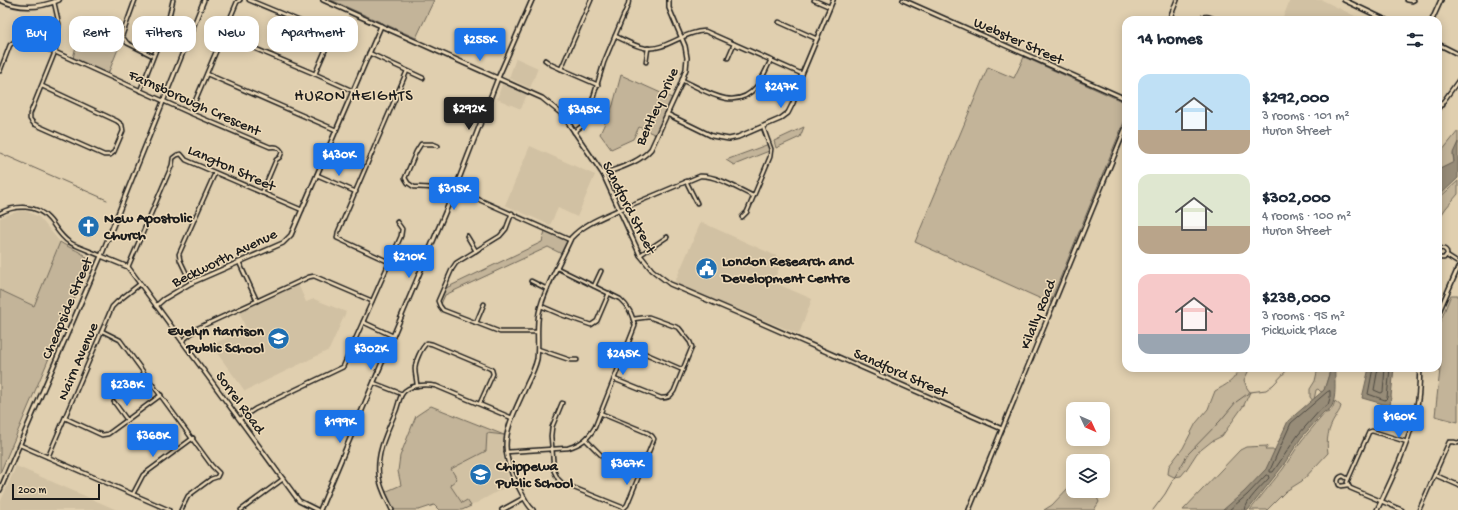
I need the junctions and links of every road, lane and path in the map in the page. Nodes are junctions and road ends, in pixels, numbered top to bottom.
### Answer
1 (0, 0) edge
2 (59, 0) edge
3 (135, 0) edge
4 (173, 0) edge
5 (204, 0) edge
6 (240, 0) edge
7 (250, 0) edge
8 (324, 0) edge
9 (532, 0) edge
10 (591, 0) edge
11 (629, 0) edge
12 (669, 0) edge
13 (814, 0) edge
14 (833, 0) edge
15 (903, 0) edge
16 (1177, 0) edge
17 (1344, 0) edge
18 (1406, 0) edge
19 (1414, 0) edge
20 (1441, 0) edge
21 (54, 2) junction
22 (830, 7) junction
23 (58, 16) edge
24 (232, 16) edge
25 (1171, 16) edge
26 (1378, 16) edge
27 (1434, 16) edge
28 (779, 22) dead end
29 (381, 26) junction
30 (615, 36) junction
31 (681, 38) junction
32 (817, 39) junction
33 (12, 44) edge
34 (734, 44) junction
35 (1442, 46) edge
36 (648, 48) junction
37 (259, 50) edge
38 (55, 52) joint
39 (216, 52) edge
40 (369, 53) junction
41 (1458, 54) edge
42 (153, 56) junction
43 (728, 58) dead end
44 (545, 60) dead end
45 (770, 60) junction
46 (646, 62) dead end
47 (561, 69) junction
48 (0, 71) edge
49 (407, 71) junction
50 (207, 74) junction
51 (315, 74) junction
52 (802, 74) junction
53 (423, 78) dead end
54 (498, 78) junction
55 (682, 80) junction
56 (1458, 81) edge
57 (598, 85) junction
58 (42, 86) junction
59 (140, 91) junction
60 (353, 91) junction
61 (1122, 97) edge
62 (163, 101) junction
63 (1442, 105) edge
64 (190, 113) junction
65 (667, 114) junction
66 (763, 127) junction
67 (336, 130) junction
68 (574, 132) junction
69 (1122, 137) edge
70 (438, 146) dead end
71 (215, 173) junction
72 (603, 174) junction
73 (317, 175) junction
74 (686, 181) junction
75 (456, 189) junction
76 (356, 192) junction
77 (262, 193) junction
78 (753, 196) junction
79 (697, 203) dead end
80 (302, 210) junction
81 (618, 210) junction
82 (0, 213) edge
83 (512, 213) junction
84 (742, 217) dead end
85 (397, 222) dead end
86 (467, 236) dead end
87 (667, 237) dead end
88 (570, 240) junction
89 (1442, 248) edge
90 (476, 251) junction
91 (640, 255) junction
92 (101, 256) junction
93 (1446, 256) junction
94 (1442, 259) edge
95 (239, 262) junction
96 (389, 262) junction
97 (1458, 263) edge
98 (128, 267) junction
99 (557, 268) junction
100 (1458, 268) edge
101 (601, 271) dead end
102 (531, 281) dead end
103 (191, 283) junction
104 (140, 284) junction
105 (594, 286) junction
106 (548, 289) junction
107 (609, 293) junction
108 (1442, 299) edge
109 (257, 301) junction
110 (372, 301) junction
111 (484, 304) dead end
112 (156, 306) junction
113 (541, 306) junction
114 (633, 319) junction
115 (363, 322) junction
116 (476, 323) junction
117 (102, 331) junction
118 (537, 332) junction
119 (393, 336) junction
120 (182, 341) junction
121 (628, 346) junction
122 (537, 349) junction
123 (577, 360) dead end
124 (683, 370) junction
125 (1420, 372) edge
126 (614, 379) junction
127 (374, 383) junction
128 (417, 386) junction
129 (402, 394) junction
130 (161, 395) junction
131 (114, 402) dead end
132 (480, 403) junction
133 (562, 403) dead end
134 (600, 413) junction
135 (64, 418) junction
136 (513, 418) junction
137 (240, 419) junction
138 (127, 420) junction
139 (1002, 429) junction
140 (193, 438) junction
141 (586, 440) junction
142 (1407, 442) junction
143 (1458, 443) edge
144 (20, 445) junction
145 (553, 450) junction
146 (506, 452) junction
147 (48, 457) junction
148 (605, 459) dead end
149 (1435, 475) junction
150 (1348, 478) junction
151 (283, 479) junction
152 (1348, 485) junction
153 (1458, 485) edge
154 (0, 490) edge
155 (133, 494) junction
156 (524, 498) junction
157 (1382, 501) junction
158 (169, 510) edge
159 (182, 510) edge
160 (243, 510) edge
161 (316, 510) edge
162 (320, 510) edge
163 (392, 510) edge
164 (502, 510) edge
165 (533, 510) edge
166 (968, 510) edge
167 (1378, 510) edge
168 (1402, 510) edge
169 (1419, 510) edge

1 - 21 street
2 - 21 street
3 - 42 street
4 - 42 street
5 - 62 street, Cheapside Street
6 - 24 street
7 - 51 street
8 - 29 street, Sandford Street
9 - 54 street
10 - 47 street
11 - 30 street
12 - 31 street, Bentley Drive
13 - 22 street
14 - 22 street
15 - 61 street, Webster Street
16 - 25 street
17 - 26 street
18 - 19 street
20 - 27 street
21 - 23 street
22 - 32 street
28 - 32 street
29 - 40 street, Beckworth Avenue
29 - 54 street, Sandford Street
30 - 36 street
30 - 57 street
31 - 34 street
31 - 36 street
31 - 55 street, Bentley Drive
32 - 52 street
33 - 48 street, Farnsborough Crescent
34 - 43 street
34 - 45 street
35 - 41 street
36 - 46 street
37 - 51 street
38 - 58 street
38 - 59 street, Farnsborough Crescent
39 - 50 street
40 - 49 street
40 - 60 street, Beckworth Avenue
42 - 59 street
44 - 47 street
45 - 52 street
45 - 55 street
47 - 57 street
49 - 53 street
49 - 76 street
50 - 64 street
50 - 67 street
51 - 60 street
52 - 66 street
54 - 68 street, Sandford Street
54 - 75 street
55 - 65 street, Bentley Drive
56 - 63 street
57 - 68 street
58 - 58 street
59 - 62 street, Farnsborough Crescent
60 - 67 street, Beckworth Avenue
62 - 64 street, Farnsborough Crescent
62 - 92 street, Cheapside Street
64 - 77 street, Farnsborough Crescent
65 - 66 street
65 - 72 street, Bentley Drive
66 - 78 street
67 - 73 street, Beckworth Avenue
68 - 72 street, Sandford Street
69 - 139 street, Kilally Road
70 - 75 street
71 - 77 street, Langton Street
71 - 98 street, Langton Street
71 - 103 street
72 - 81 street, Sandford Street
73 - 76 street
73 - 80 street, Beckworth Avenue
74 - 78 street
74 - 79 street
74 - 81 street
75 - 83 street
75 - 119 street
76 - 96 street
77 - 80 street, Langton Street
78 - 84 street
80 - 95 street, Beckworth Avenue
81 - 88 street
81 - 91 street, Sandford Street
82 - 92 street
83 - 88 street
83 - 90 street
85 - 96 street
86 - 90 street
87 - 91 street
88 - 99 street
89 - 93 street
90 - 116 street
91 - 139 street, Sandford Street
92 - 98 street
92 - 144 street, Cheapside Street
93 - 94 street
93 - 97 street
95 - 103 street, Beckworth Avenue
95 - 109 street
96 - 110 street
98 - 104 street, Sorrel Road
99 - 105 street
99 - 106 street
100 - 108 street
101 - 105 street
102 - 106 street
103 - 112 street, Beckworth Avenue
104 - 112 street, Sorrel Road
104 - 117 street, Nairn Avenue
105 - 107 street
106 - 113 street
107 - 113 street
107 - 114 street
109 - 110 street
109 - 120 street
110 - 115 street
111 - 116 street
112 - 120 street, Sorrel Road
113 - 118 street
114 - 121 street
114 - 124 street
115 - 119 street
115 - 137 street
116 - 118 street
117 - 130 street
117 - 135 street, Nairn Avenue
118 - 122 street
119 - 127 street
120 - 137 street, Sorrel Road
121 - 124 street
121 - 126 street
122 - 123 street
122 - 136 street
124 - 126 street
125 - 142 street
126 - 134 street
127 - 129 street
127 - 162 street
128 - 129 street
128 - 132 street
128 - 132 street
129 - 163 street
130 - 138 street
130 - 140 street
131 - 138 street
132 - 136 street
133 - 145 street
134 - 141 street
134 - 145 street
135 - 138 street
135 - 147 street, Nairn Avenue
136 - 146 street
137 - 151 street, Sorrel Road
139 - 166 street, Kilally Road
140 - 155 street
140 - 159 street
141 - 145 street
141 - 148 street
142 - 150 street
142 - 157 street
143 - 149 street
144 - 147 street
144 - 154 street, Cheapside Street
145 - 146 street
146 - 156 street
147 - 155 street
149 - 153 street
149 - 169 street
150 - 152 street
150 - 152 street
151 - 160 street
151 - 161 street, Sorrel Road
152 - 157 street
155 - 158 street
156 - 164 street
156 - 165 street
157 - 167 street
157 - 168 street

